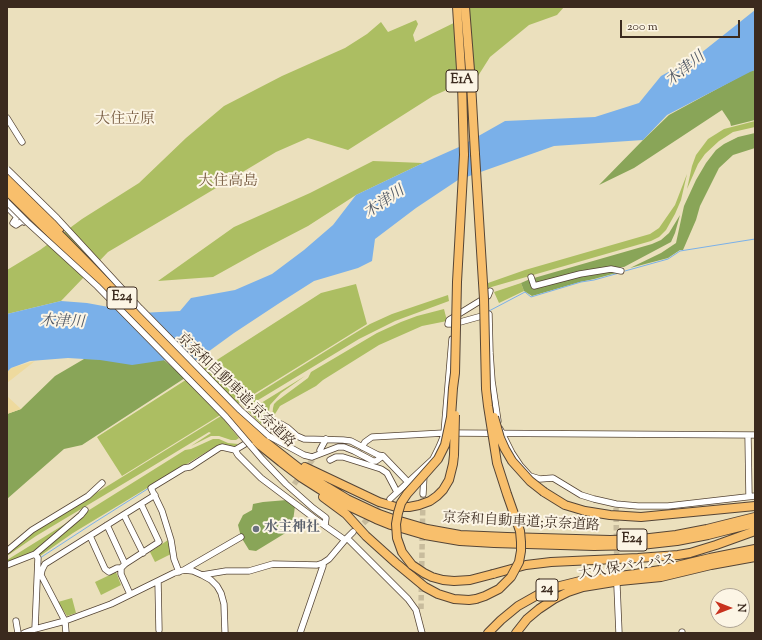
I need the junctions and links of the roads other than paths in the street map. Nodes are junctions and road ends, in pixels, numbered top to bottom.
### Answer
1 (457, 7) edge
2 (464, 7) edge
3 (7, 118) edge
4 (22, 142) dead end
5 (7, 169) edge
6 (7, 174) edge
7 (7, 183) edge
8 (7, 191) edge
9 (7, 199) edge
10 (7, 202) edge
11 (7, 207) edge
12 (24, 222) dead end
13 (621, 271) dead end
14 (92, 276) junction
15 (531, 277) dead end
16 (490, 291) dead end
17 (120, 296) junction
18 (453, 324) junction
19 (484, 325) junction
20 (455, 374) junction
21 (235, 416) junction
22 (444, 433) junction
23 (503, 434) junction
24 (748, 435) junction
25 (755, 435) edge
26 (267, 436) junction
27 (326, 439) junction
28 (248, 445) junction
29 (362, 447) junction
30 (235, 450) junction
31 (320, 450) tunnel mouth
32 (383, 456) junction
33 (330, 460) dead end
34 (281, 462) junction
35 (424, 467) junction
36 (408, 482) junction
37 (102, 483) dead end
38 (397, 492) junction
39 (424, 494) tunnel mouth
40 (155, 495) junction
41 (748, 496) junction
42 (755, 496) edge
43 (390, 499) tunnel mouth
44 (141, 504) junction
45 (755, 506) edge
46 (85, 510) dead end
47 (124, 515) junction
48 (755, 517) edge
49 (755, 523) edge
50 (107, 525) junction
51 (325, 525) junction
52 (755, 531) edge
53 (353, 532) tunnel mouth
54 (90, 536) junction
55 (241, 537) dead end
56 (346, 539) junction
57 (471, 539) junction
58 (507, 540) junction
59 (755, 549) edge
60 (7, 551) edge
61 (143, 553) junction
62 (35, 554) junction
63 (755, 557) edge
64 (323, 563) junction
65 (7, 565) edge
66 (123, 566) junction
67 (181, 571) junction
68 (202, 575) junction
69 (158, 581) junction
70 (619, 584) junction
71 (130, 594) junction
72 (421, 610) tunnel mouth
73 (16, 621) dead end
74 (65, 621) junction
75 (420, 624) junction
76 (35, 629) junction
77 (159, 630) dead end
78 (18, 633) edge
79 (24, 633) edge
80 (66, 633) edge
81 (225, 633) edge
82 (300, 633) edge
83 (422, 633) edge
84 (488, 633) edge
85 (516, 633) edge
86 (619, 633) edge

1 - 20 highway, E1A, bridge
2 - 19 highway, E1A, bridge
3 - 4 street
5 - 26 street, bridge
6 - 17 highway, bridge
7 - 17 highway, 京奈和自動車道;京奈道路 / E24
8 - 14 highway, 京奈和自動車道;京奈道路 / E24
9 - 14 highway, bridge
10 - 28 street, bridge
11 - 12 street
13 - 15 street
14 - 21 highway, 京奈和自動車道;京奈道路 / E24
16 - 18 street
17 - 21 highway, 京奈和自動車道;京奈道路 / E24
18 - 22 street
18 - 23 street
19 - 34 highway, bridge
19 - 45 highway, bridge
20 - 26 highway, bridge
20 - 52 highway, bridge
21 - 26 highway, 京奈和自動車道;京奈道路 / E24
21 - 34 highway, 京奈和自動車道;京奈道路 / E24
22 - 23 street
22 - 29 street
22 - 35 street
23 - 24 street
23 - 41 street
24 - 25 street
24 - 41 street
26 - 27 street
26 - 32 street
26 - 57 highway, 京奈和自動車道;京奈道路 / E24
27 - 29 street
27 - 31 street
28 - 30 street
28 - 51 street
29 - 32 street
30 - 40 street
30 - 51 street
32 - 36 street
33 - 38 street
34 - 57 highway, 京奈和自動車道;京奈道路 / E24
35 - 36 street
35 - 39 street
36 - 38 street
37 - 60 street
38 - 43 street
40 - 44 street
40 - 67 street
41 - 42 street
44 - 47 street
44 - 61 street
46 - 62 street
47 - 50 street
47 - 61 street
48 - 58 highway, 京奈和自動車道;京奈道路 / E24
49 - 58 highway, 京奈和自動車道;京奈道路 / E24
50 - 54 street
50 - 66 street
51 - 56 street
53 - 56 street
54 - 66 street
54 - 74 street
55 - 67 street
56 - 64 street
56 - 75 street
57 - 58 highway, 京奈和自動車道;京奈道路 / E24
59 - 84 highway, 大久保バイパス / 24
61 - 66 street
62 - 65 street
62 - 76 street
63 - 70 highway, 大久保バイパス / 24
64 - 68 street
64 - 82 street
66 - 71 street
67 - 68 street
67 - 69 street
68 - 81 street
69 - 71 street
69 - 77 street
70 - 85 highway, 大久保バイパス / 24
70 - 86 street
71 - 74 street
72 - 75 street
73 - 78 street
74 - 76 street
74 - 80 street
75 - 83 street
76 - 79 street

